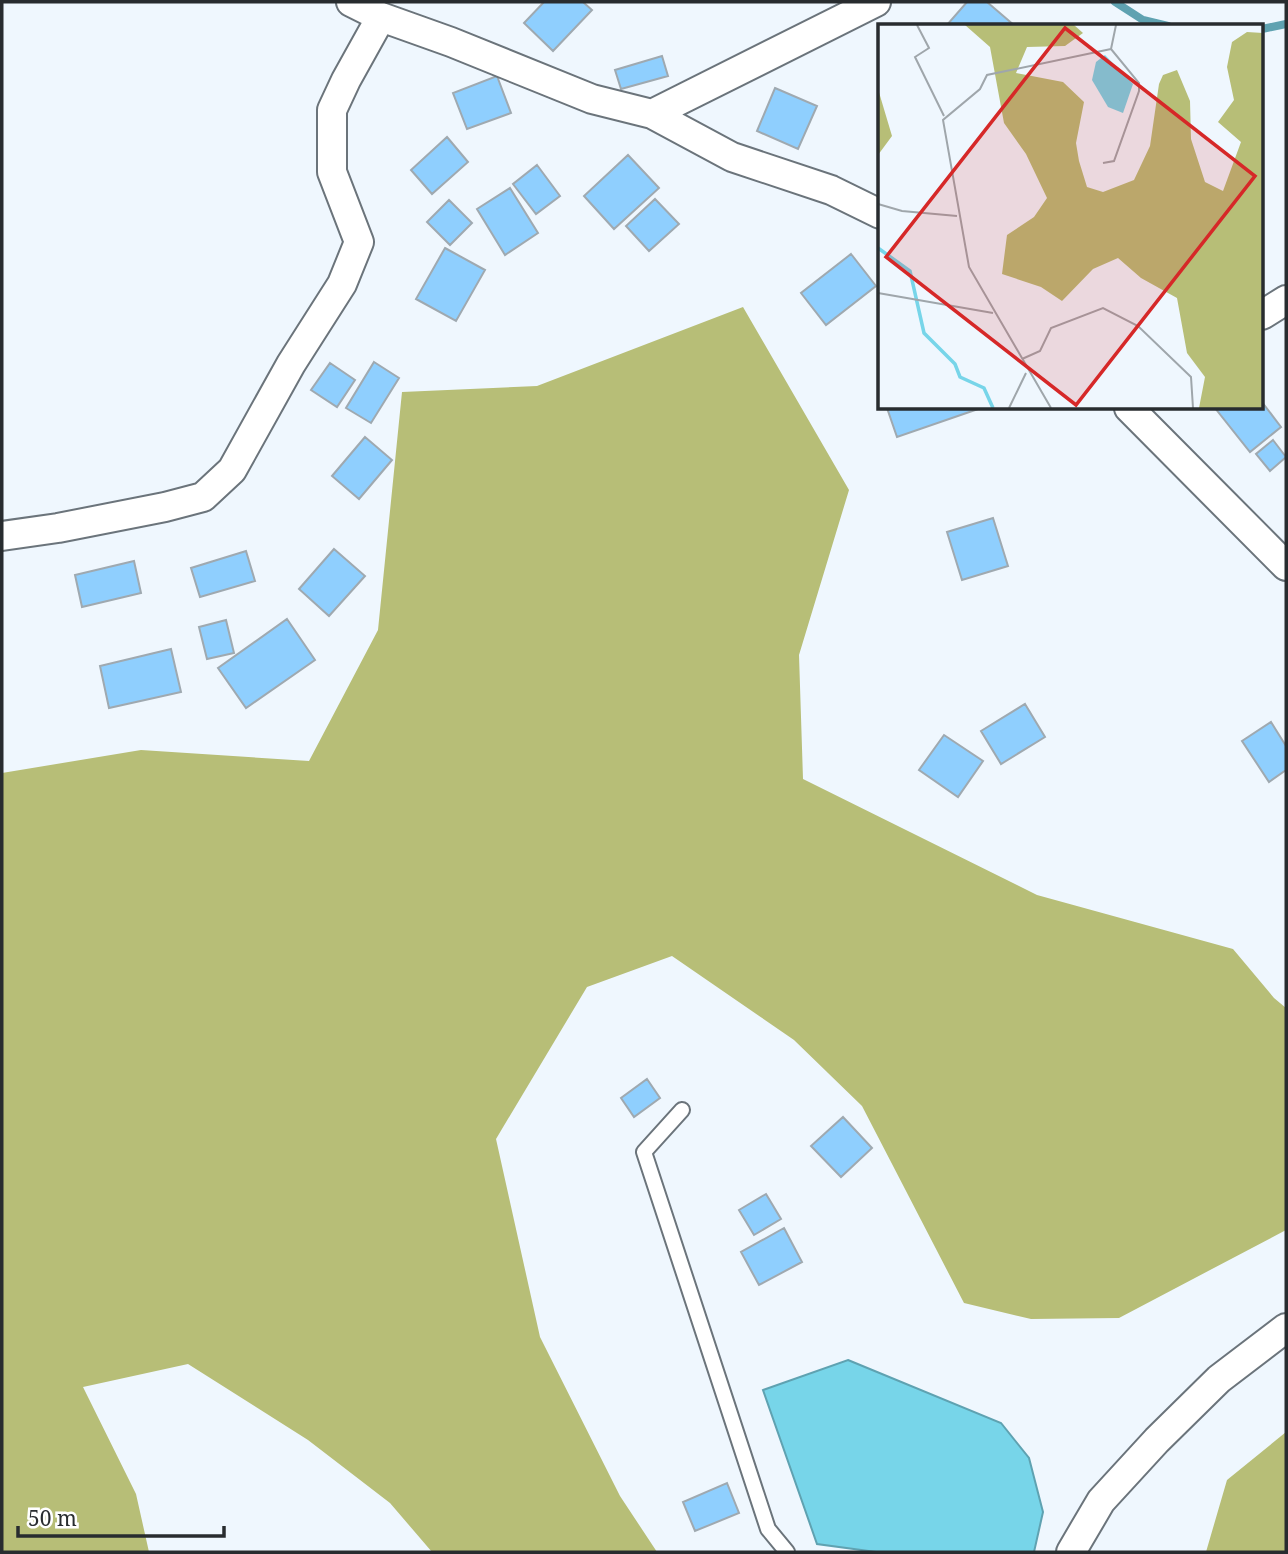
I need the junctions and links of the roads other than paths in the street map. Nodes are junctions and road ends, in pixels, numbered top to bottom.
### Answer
1 (351, 2) edge
2 (876, 2) edge
3 (381, 17) junction
4 (652, 114) junction
5 (878, 213) edge
6 (1286, 300) edge
7 (1264, 314) edge
8 (1131, 410) edge
9 (2, 536) edge
10 (1286, 566) edge
11 (682, 1110) dead end
12 (1286, 1328) edge
13 (787, 1552) edge
14 (1071, 1552) edge

1 - 3 street
2 - 4 street
3 - 4 street
3 - 9 street
4 - 5 street
6 - 7 street
8 - 10 street
11 - 13 lane
12 - 14 street

